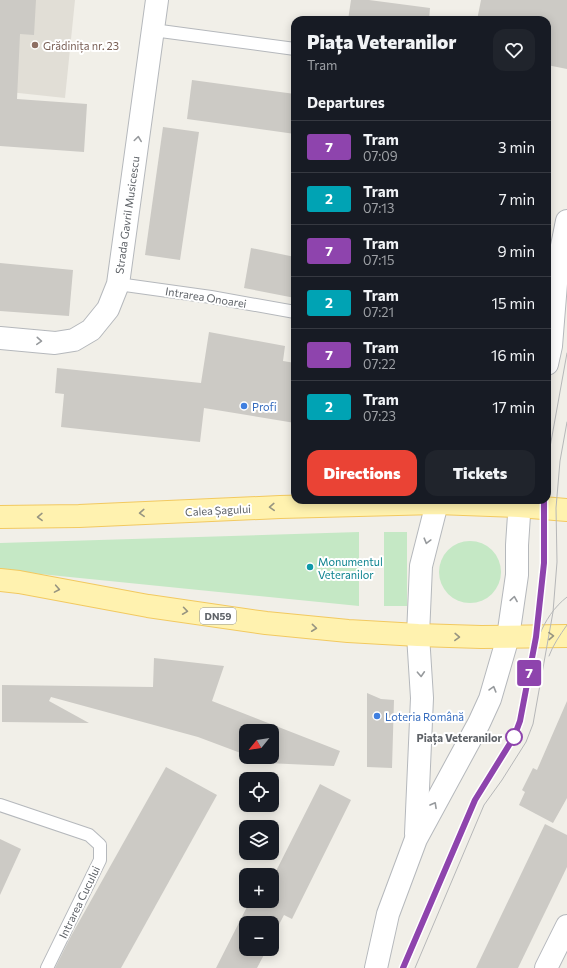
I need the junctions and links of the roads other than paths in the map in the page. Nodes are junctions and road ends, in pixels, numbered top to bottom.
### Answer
1 (157, 0) edge
2 (153, 30) junction
3 (291, 48) edge
4 (567, 221) edge
5 (557, 271) junction
6 (118, 284) junction
7 (551, 284) edge
8 (291, 311) edge
9 (0, 338) edge
10 (551, 346) edge
11 (375, 504) edge
12 (437, 504) edge
13 (519, 504) edge
14 (526, 504) edge
15 (567, 510) edge
16 (0, 517) edge
17 (0, 580) edge
18 (418, 635) junction
19 (567, 636) edge
20 (508, 637) junction
21 (0, 805) edge
22 (416, 839) junction
23 (567, 926) edge
24 (47, 968) edge
25 (376, 968) edge
26 (546, 968) edge

1 - 2 street, Strada Gavril Musicescu
2 - 3 lane
6 -> 2 street, Strada Gavril Musicescu
4 - 5 street
5 - 7 street
5 - 10 street
6 - 8 lane, Intrarea Onoarei
9 -> 6 street, Strada Gavril Musicescu
11 -> 16 main road, Calea Șagului
12 -> 18 street
20 -> 13 street
14 - 15 main road
17 -> 18 main road, DN59
18 -> 20 main road, DN59
18 -> 22 street
20 -> 19 main road, DN59
22 -> 20 street
21 - 24 lane, Intrarea Cucului
22 - 25 street
23 - 26 street

